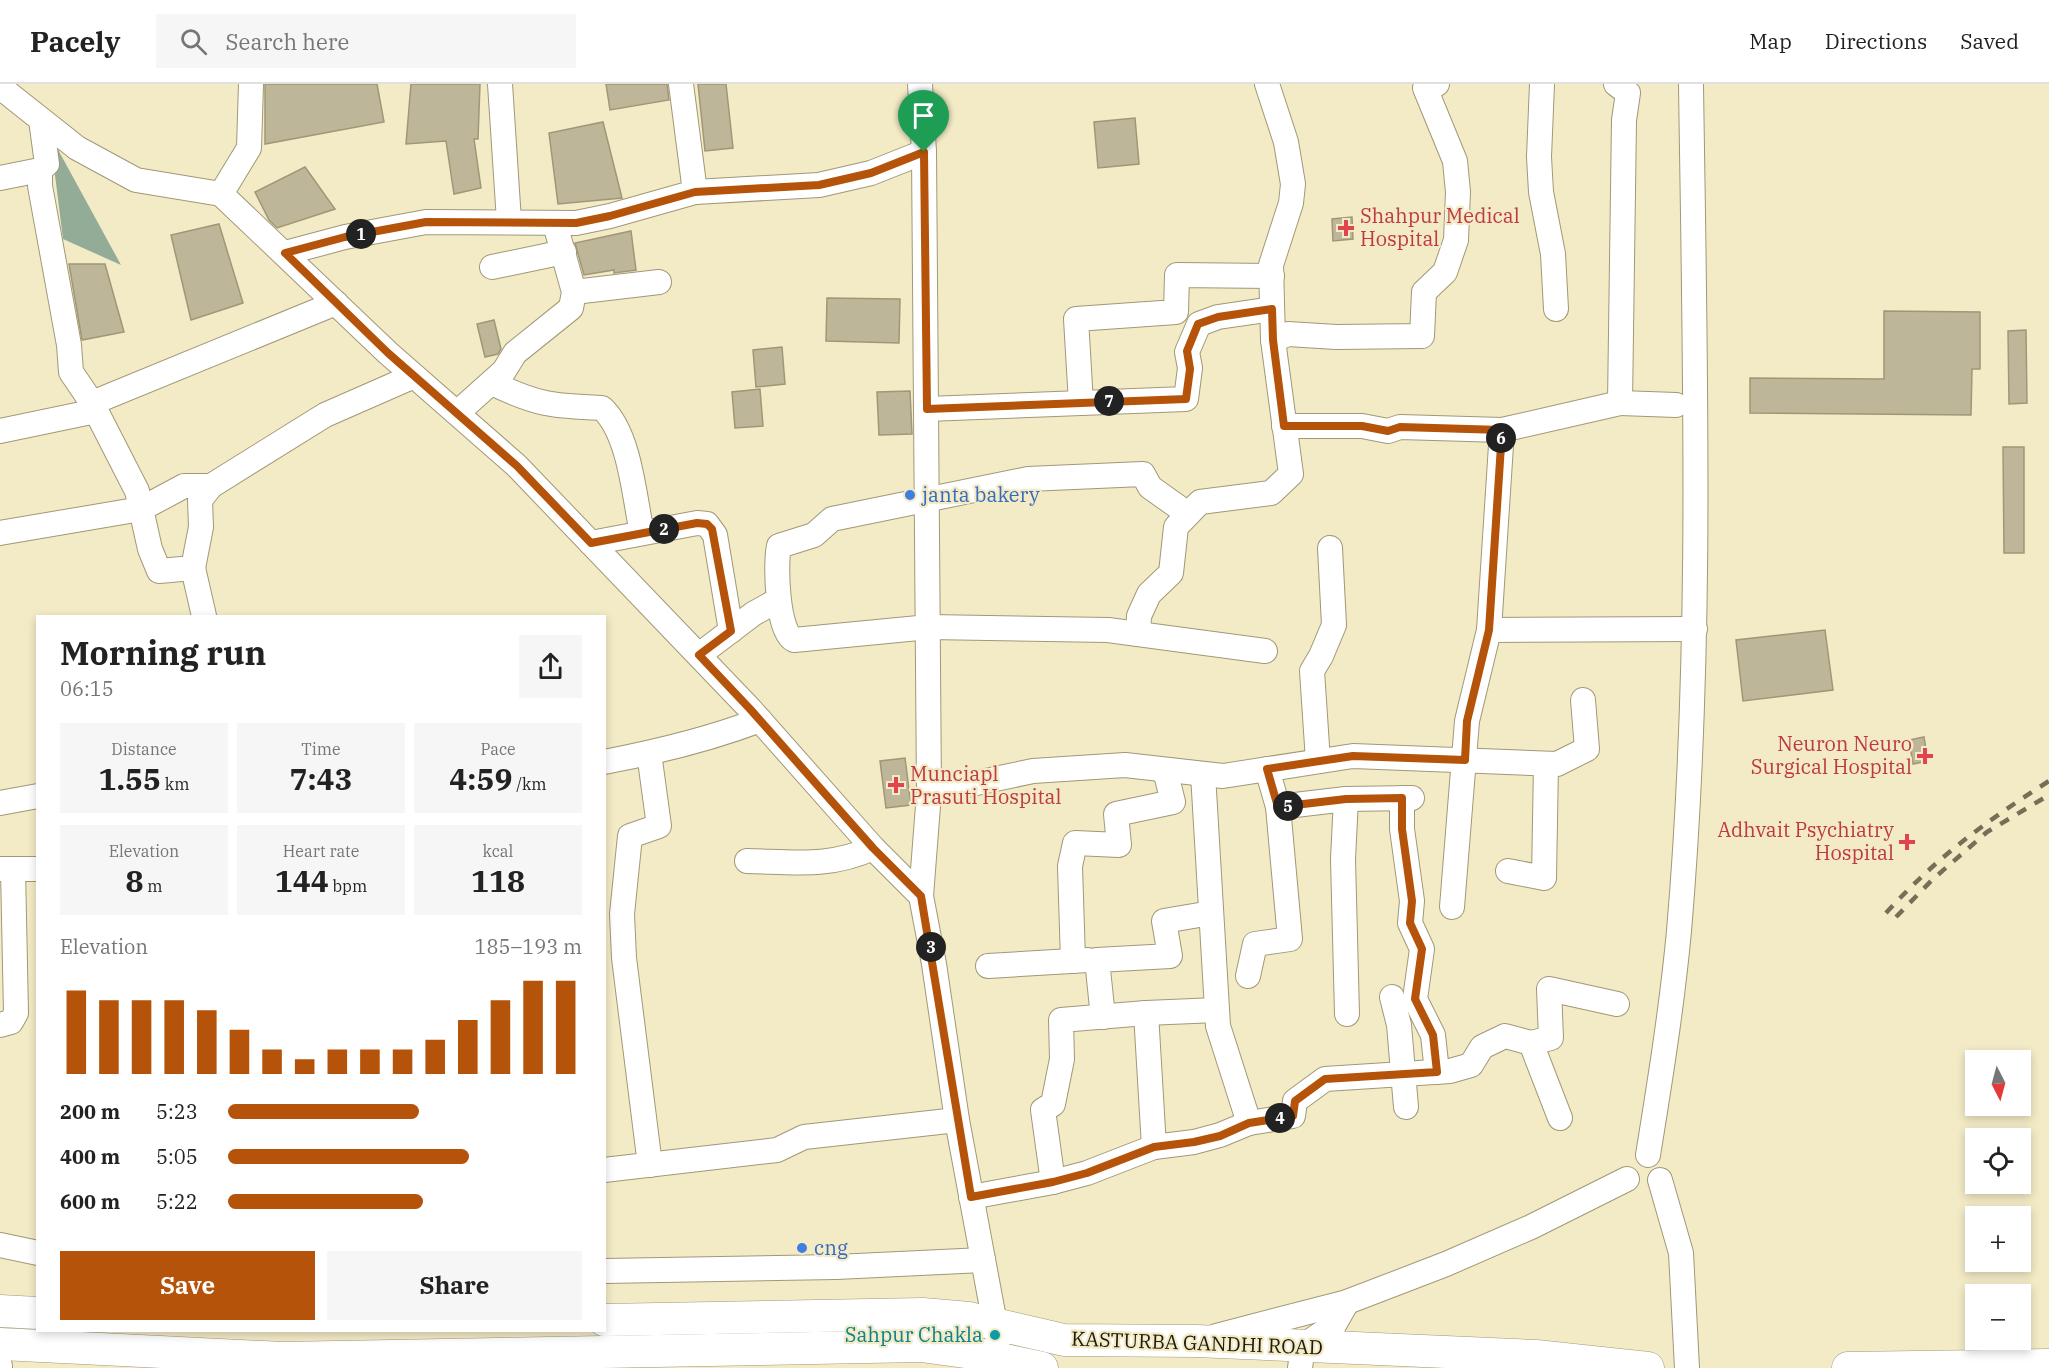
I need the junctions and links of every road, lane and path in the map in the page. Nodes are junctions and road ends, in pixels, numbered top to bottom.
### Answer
1 (251, 84) edge
2 (500, 84) edge
3 (681, 84) edge
4 (920, 84) edge
5 (1267, 84) edge
6 (1437, 84) edge
7 (1542, 84) edge
8 (1616, 84) edge
9 (1691, 84) edge
10 (0, 87) edge
11 (41, 120) junction
12 (924, 152) junction
13 (40, 170) junction
14 (0, 178) edge
15 (695, 192) junction
16 (221, 194) junction
17 (509, 221) junction
18 (555, 224) junction
19 (564, 252) junction
20 (285, 253) junction
21 (492, 267) dead end
22 (1272, 276) junction
23 (659, 282) dead end
24 (574, 292) junction
25 (336, 303) junction
26 (1272, 309) junction
27 (1556, 309) dead end
28 (1273, 340) junction
29 (414, 376) junction
30 (492, 383) junction
31 (1081, 403) junction
32 (1620, 403) junction
33 (1676, 405) dead end
34 (94, 407) junction
35 (927, 409) junction
36 (457, 413) junction
37 (1284, 426) junction
38 (1502, 430) junction
39 (0, 431) edge
40 (211, 486) junction
41 (926, 502) junction
42 (141, 509) junction
43 (1188, 514) junction
44 (0, 533) edge
45 (642, 533) junction
46 (591, 543) junction
47 (1329, 549) dead end
48 (193, 568) junction
49 (778, 600) junction
50 (204, 615) edge
51 (929, 627) junction
52 (1695, 629) junction
53 (1489, 630) junction
54 (731, 631) junction
55 (1138, 634) junction
56 (1265, 651) dead end
57 (699, 655) junction
58 (1583, 700) dead end
59 (760, 720) junction
60 (649, 753) junction
61 (1465, 760) junction
62 (1318, 761) junction
63 (606, 762) edge
64 (1546, 764) junction
65 (1267, 769) junction
66 (1166, 770) junction
67 (1203, 774) junction
68 (928, 793) junction
69 (36, 796) edge
70 (1346, 799) junction
71 (0, 803) edge
72 (1278, 807) junction
73 (873, 848) junction
74 (747, 861) dead end
75 (7, 869) edge
76 (36, 869) edge
77 (1508, 871) dead end
78 (921, 896) junction
79 (1452, 907) dead end
80 (1211, 913) junction
81 (1097, 960) junction
82 (1073, 961) junction
83 (988, 966) dead end
84 (1248, 976) dead end
85 (1392, 997) dead end
86 (1617, 1004) dead end
87 (1217, 1010) junction
88 (1146, 1013) junction
89 (1347, 1014) dead end
90 (1103, 1017) junction
91 (0, 1025) edge
92 (1531, 1043) junction
93 (1437, 1072) junction
94 (1401, 1075) junction
95 (1406, 1107) dead end
96 (1560, 1118) dead end
97 (957, 1120) junction
98 (1249, 1123) junction
99 (1154, 1147) junction
100 (1648, 1155) junction
101 (650, 1165) junction
102 (606, 1170) edge
103 (1627, 1179) junction
104 (1660, 1180) junction
105 (1053, 1182) junction
106 (971, 1197) junction
107 (0, 1245) edge
108 (36, 1253) edge
109 (983, 1260) junction
110 (606, 1270) edge
111 (1347, 1302) junction
112 (0, 1311) edge
113 (36, 1313) edge
114 (606, 1320) edge
115 (994, 1323) junction
116 (1196, 1341) junction
117 (0, 1344) edge
118 (1301, 1357) edge
119 (394, 1362) edge
120 (1002, 1363) edge
121 (2049, 1365) edge
122 (1042, 1368) edge
123 (1648, 1368) edge
124 (1687, 1368) edge
125 (1848, 1368) edge

1 - 16 street
2 - 17 street
3 - 15 street
4 - 12 street
5 - 22 street
6 - 28 street
7 - 27 street
8 - 32 street
9 - 52 street
10 - 11 street
11 - 13 street
11 - 16 street
12 - 15 street
12 - 35 street
13 - 14 street
13 - 34 street
15 - 18 street
16 - 20 street
17 - 18 street
17 - 20 street
18 - 19 street
19 - 21 street
19 - 24 street
20 - 25 street
22 - 26 street
22 - 31 street
23 - 24 street
24 - 30 street
25 - 29 street
25 - 34 street
26 - 28 street
26 - 31 street
28 - 37 street
29 - 36 street
29 - 40 street
30 - 36 street
30 - 45 street
31 - 35 street
32 - 33 street
32 - 38 street
34 - 39 street
34 - 42 street
35 - 41 street
36 - 46 street
37 - 38 street
37 - 43 street
38 - 53 street
40 - 42 street
40 - 48 street
41 - 43 street
41 - 49 street
41 - 51 street
42 - 44 street
42 - 48 street
43 - 55 street
45 - 46 street
45 - 54 street
46 - 57 street
47 - 62 street
48 - 50 street
49 - 51 street
49 - 54 street
51 - 55 street
51 - 68 street
52 - 53 street
52 - 100 street
53 - 61 street
54 - 57 street
55 - 56 street
57 - 59 street
58 - 64 street
59 - 60 street
59 - 73 street
60 - 63 street
60 - 101 street
61 - 62 street
61 - 64 street
61 - 79 street
62 - 65 street
64 - 77 street
65 - 67 street
65 - 72 street
66 - 67 street
66 - 68 street
66 - 82 street
67 - 80 street
68 - 78 street
69 - 71 street
70 - 72 street
70 - 89 street
70 - 93 street
72 - 84 street
73 - 74 street
73 - 78 street
75 - 76 street
75 - 91 street
78 - 97 street
80 - 81 street
80 - 87 street
81 - 82 street
81 - 90 street
82 - 83 street
85 - 94 street
86 - 92 street
87 - 88 street
87 - 98 street
88 - 90 street
88 - 99 street
90 - 105 street
92 - 93 street
92 - 96 street
93 - 94 street
94 - 95 street
94 - 98 street
97 - 101 street
97 - 106 street
98 - 99 street
99 - 105 street
100 - 103 street
100 - 104 street
101 - 102 street
103 - 104 street
103 - 111 street
104 - 124 street
105 - 106 street
106 - 109 street
107 - 108 street
109 - 110 street
109 - 115 street
111 - 116 street
111 - 118 street
112 - 113 main road
114 - 115 main road, KASTURBA GANDHI ROAD
115 - 116 main road, KASTURBA GANDHI ROAD
115 - 120 street
116 - 118 main road, KASTURBA GANDHI ROAD
117 - 119 main road
118 - 123 main road, KASTURBA GANDHI ROAD
119 - 120 main road
120 - 122 main road
121 - 125 main road

